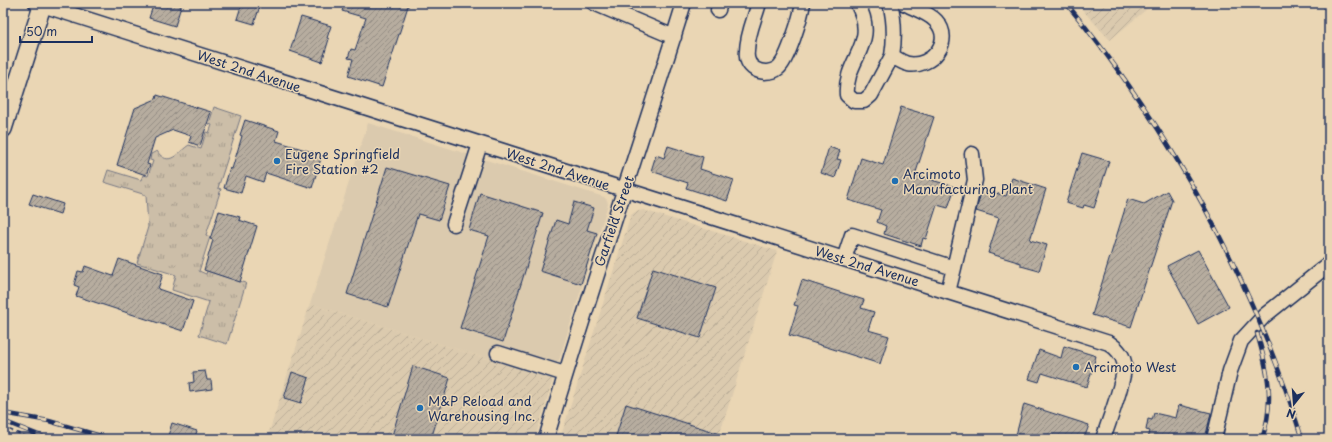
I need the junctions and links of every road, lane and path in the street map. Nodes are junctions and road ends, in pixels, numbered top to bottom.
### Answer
1 (595, 3) edge
2 (684, 3) edge
3 (759, 3) edge
4 (803, 3) edge
5 (857, 3) edge
6 (890, 3) edge
7 (904, 3) edge
8 (40, 4) edge
9 (674, 37) junction
10 (892, 56) junction
11 (3, 129) edge
12 (480, 144) junction
13 (972, 154) dead end
14 (624, 190) junction
15 (454, 224) dead end
16 (844, 259) junction
17 (1329, 264) edge
18 (954, 268) junction
19 (948, 292) junction
20 (498, 353) dead end
21 (566, 374) junction
22 (3, 427) edge
23 (32, 439) edge
24 (546, 439) edge
25 (1103, 439) edge
26 (1214, 439) edge

1 - 9 street
2 - 9 street, Garfield Street
3 - 4 street
5 - 10 street
6 - 10 street
7 - 10 street
8 - 11 main road
8 - 12 street, West 2nd Avenue
9 - 14 street, Garfield Street
12 - 14 street, West 2nd Avenue
12 - 15 street
13 - 18 street
14 - 16 street, West 2nd Avenue
14 - 21 street, Garfield Street
16 - 18 street
16 - 19 street, West 2nd Avenue
17 - 26 street
18 - 19 street
19 - 25 street, West 2nd Avenue
20 - 21 street
21 - 24 street, Garfield Street
22 - 23 path

